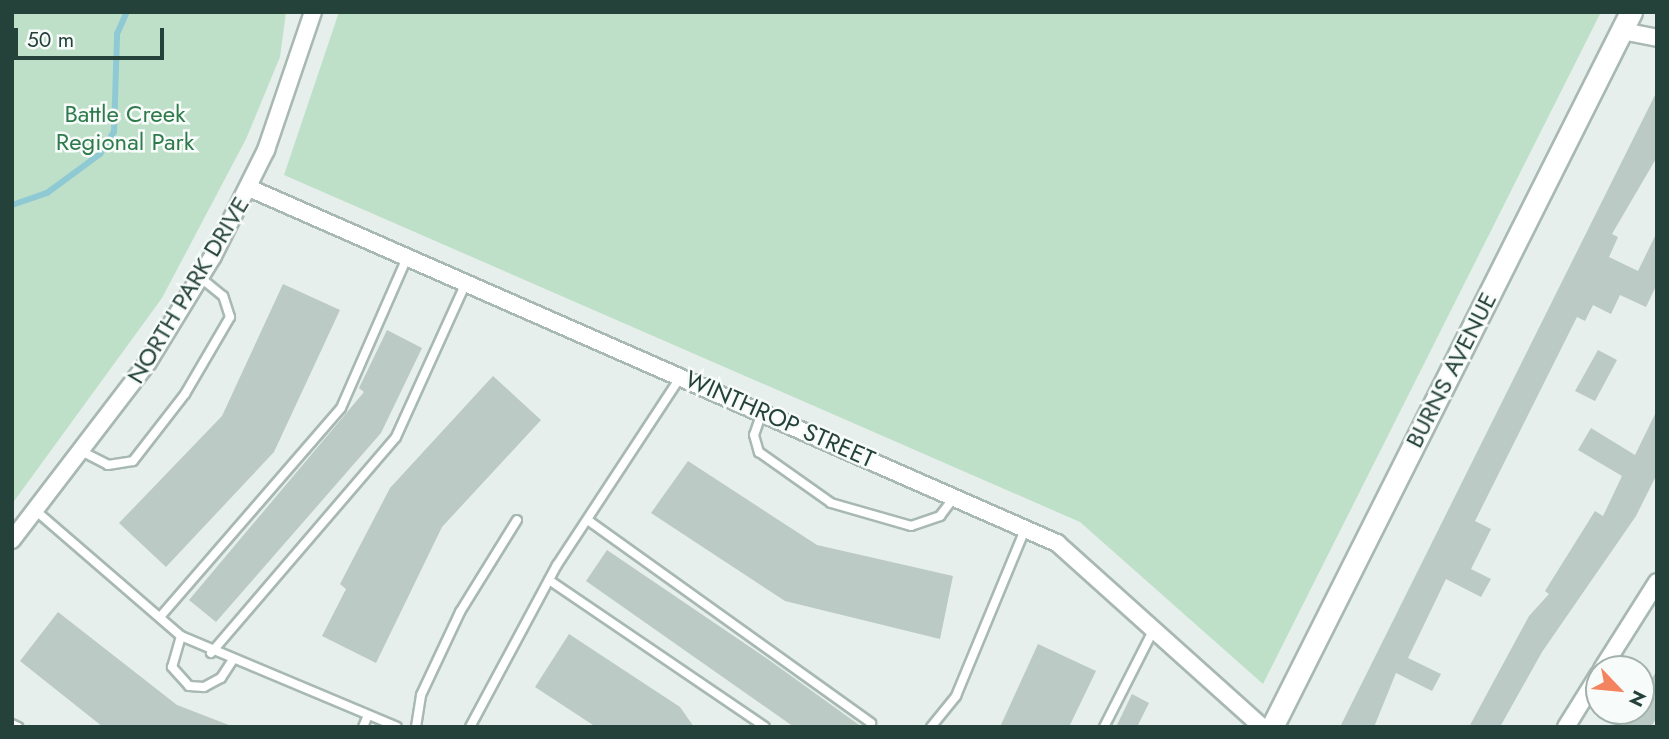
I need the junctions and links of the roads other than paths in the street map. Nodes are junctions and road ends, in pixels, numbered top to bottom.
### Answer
1 (313, 12) edge
2 (1626, 21) edge
3 (1657, 38) edge
4 (249, 188) junction
5 (407, 258) junction
6 (201, 278) junction
7 (466, 283) junction
8 (682, 376) junction
9 (763, 409) junction
10 (81, 451) junction
11 (956, 496) junction
12 (35, 510) junction
13 (517, 520) dead end
14 (589, 521) junction
15 (1026, 527) junction
16 (12, 540) edge
17 (549, 580) junction
18 (1657, 582) edge
19 (160, 617) junction
20 (1155, 627) junction
21 (181, 636) junction
22 (211, 653) junction
23 (1611, 655) edge
24 (232, 662) junction
25 (1585, 696) edge
26 (368, 715) junction
27 (871, 723) dead end
28 (12, 724) edge
29 (18, 727) edge
30 (363, 727) edge
31 (397, 727) edge
32 (416, 727) edge
33 (470, 727) edge
34 (765, 727) edge
35 (931, 727) edge
36 (1104, 727) edge
37 (1262, 727) edge
38 (1272, 727) edge
39 (1566, 727) edge

1 - 4 street, NORTH PARK DRIVE
2 - 3 street
2 - 38 street, BURNS AVENUE
4 - 5 street, WINTHROP STREET
4 - 6 street, NORTH PARK DRIVE
5 - 7 street, WINTHROP STREET
5 - 19 lane
6 - 10 street, NORTH PARK DRIVE
6 - 10 lane
7 - 8 street, WINTHROP STREET
7 - 22 lane
8 - 9 street, WINTHROP STREET
8 - 14 lane
9 - 11 street, WINTHROP STREET
9 - 11 lane
10 - 12 street, NORTH PARK DRIVE
11 - 15 street, WINTHROP STREET
12 - 16 street, NORTH PARK DRIVE
12 - 19 lane
13 - 32 lane
14 - 17 lane
14 - 27 lane
15 - 20 street, WINTHROP STREET
15 - 35 lane
17 - 33 lane
17 - 34 lane
18 - 23 street
19 - 21 lane
20 - 36 lane
20 - 37 street, WINTHROP STREET
21 - 22 lane
21 - 24 lane
22 - 24 lane
24 - 26 lane
25 - 39 street
26 - 30 lane
26 - 31 lane
28 - 29 lane

